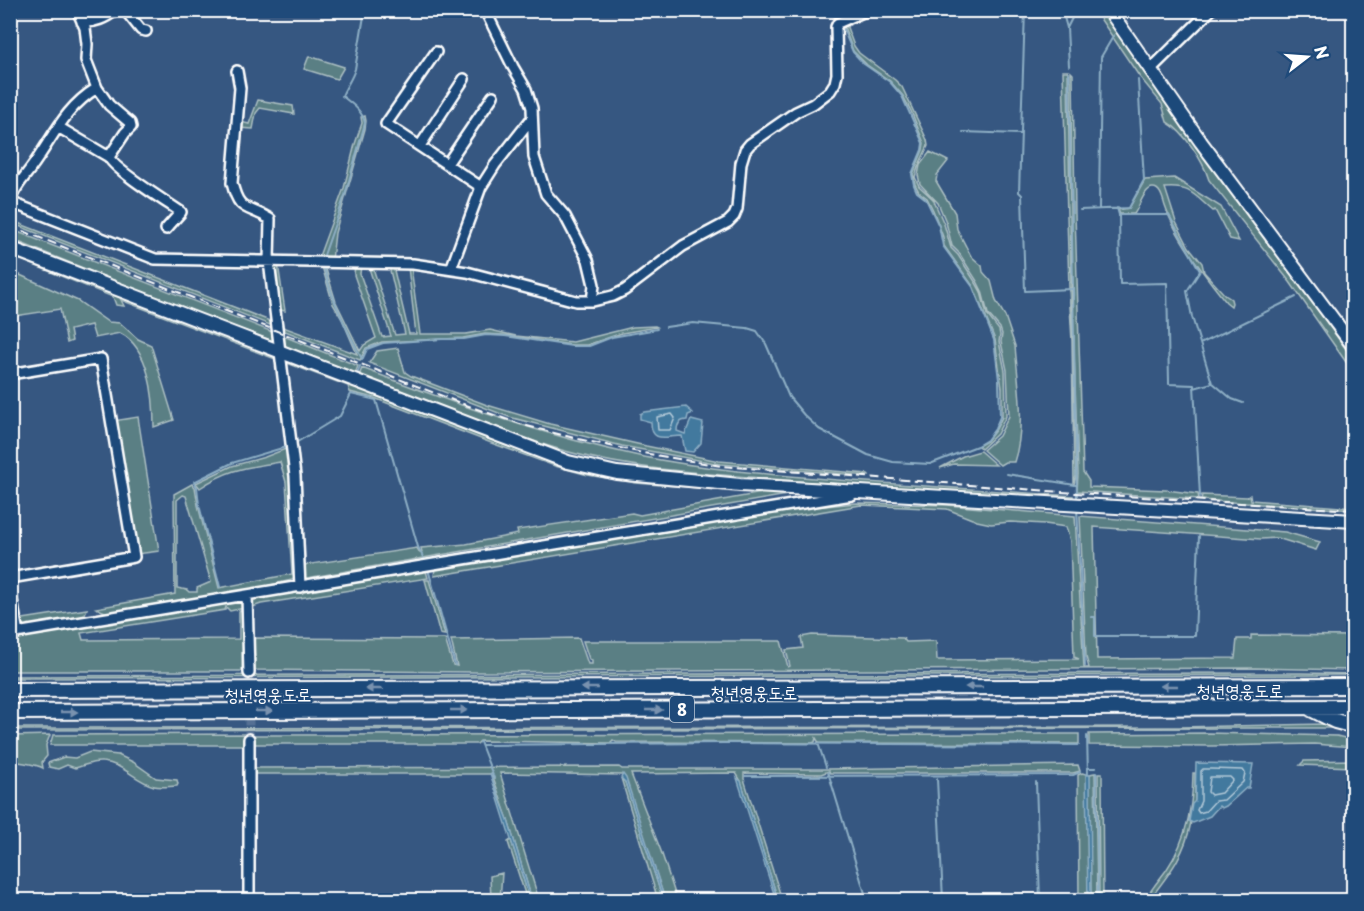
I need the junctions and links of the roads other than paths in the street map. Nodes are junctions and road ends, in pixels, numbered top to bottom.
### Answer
1 (77, 10) edge
2 (116, 10) edge
3 (125, 10) edge
4 (485, 10) edge
5 (867, 10) edge
6 (1109, 10) edge
7 (1211, 10) edge
8 (82, 22) junction
9 (146, 31) dead end
10 (436, 52) dead end
11 (1150, 70) junction
12 (237, 71) dead end
13 (464, 79) dead end
14 (97, 88) junction
15 (494, 96) dead end
16 (532, 118) junction
17 (57, 127) junction
18 (420, 146) junction
19 (109, 157) junction
20 (447, 164) junction
21 (481, 187) junction
22 (10, 201) edge
23 (166, 229) dead end
24 (10, 248) edge
25 (269, 261) junction
26 (451, 269) junction
27 (592, 301) junction
28 (1353, 347) edge
29 (281, 351) junction
30 (10, 374) edge
31 (869, 492) junction
32 (1332, 520) junction
33 (1353, 521) edge
34 (1353, 529) edge
35 (10, 578) edge
36 (300, 586) junction
37 (10, 589) edge
38 (247, 595) junction
39 (14, 633) edge
40 (249, 673) tunnel mouth
41 (1353, 686) edge
42 (10, 690) edge
43 (1306, 707) junction
44 (1353, 707) edge
45 (10, 712) edge
46 (1353, 726) edge
47 (249, 739) tunnel mouth
48 (249, 900) edge

1 - 8 street
2 - 8 street
3 - 9 street
4 - 16 street
5 - 27 street
6 - 11 main road
7 - 11 street
8 - 14 street
10 - 18 street
11 - 28 main road
12 - 25 street
13 - 18 street
14 - 17 street
14 - 19 street
15 - 20 street
16 - 21 street
16 - 27 street
17 - 19 street
17 - 22 street
18 - 20 street
19 - 23 street
20 - 21 street
21 - 26 street
22 - 25 street
24 - 29 main road
25 - 26 street
25 - 29 street
26 - 27 street
29 - 31 main road
29 - 36 street
30 - 35 street
31 - 32 main road
31 - 36 street
32 - 33 main road
32 - 34 main road
36 - 38 street
37 - 39 street
38 - 39 street
38 - 40 street
41 -> 42 highway, 청년영웅도로 / 8
43 - 44 highway, 청년영웅도로 / 8
45 -> 43 highway, 청년영웅도로 / 8
43 - 46 highway
47 - 48 street

